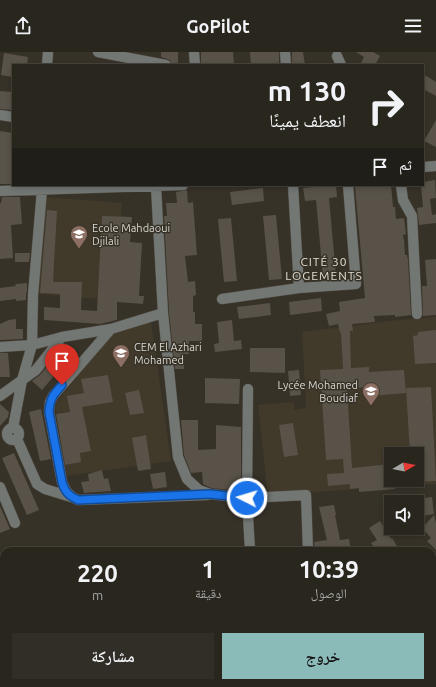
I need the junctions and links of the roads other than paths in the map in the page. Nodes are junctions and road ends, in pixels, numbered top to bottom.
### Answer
1 (48, 52) edge
2 (98, 52) edge
3 (194, 52) edge
4 (286, 52) edge
5 (46, 64) edge
6 (161, 64) edge
7 (195, 64) edge
8 (286, 64) edge
9 (0, 115) edge
10 (12, 117) edge
11 (436, 166) edge
12 (424, 167) edge
13 (170, 186) edge
14 (293, 186) edge
15 (348, 186) edge
16 (401, 186) edge
17 (156, 187) junction
18 (42, 190) junction
19 (0, 191) edge
20 (300, 288) junction
21 (222, 299) dead end
22 (163, 313) junction
23 (417, 314) dead end
24 (111, 329) junction
25 (62, 337) junction
26 (32, 345) junction
27 (0, 347) edge
28 (22, 380) junction
29 (248, 388) dead end
30 (0, 396) edge
31 (8, 440) edge
32 (0, 487) edge
33 (210, 494) junction
34 (71, 497) junction
35 (247, 498) junction
36 (15, 523) dead end
37 (250, 547) edge
38 (308, 547) edge

1 - 5 street
2 - 6 street
3 - 7 street
4 - 8 street
9 - 10 street
11 - 12 street
13 - 17 street
14 - 20 street
15 - 20 street
16 - 23 street
17 - 18 street
17 - 22 street
18 - 19 street
18 - 26 street
20 - 21 street
22 - 24 street
22 - 33 street
24 - 25 street
24 - 34 street
25 - 26 street
25 - 28 street
26 - 27 street
26 - 28 street
28 - 30 street
28 - 31 street
29 - 35 street
31 - 34 street
32 - 36 street
33 - 34 street
33 - 35 street
35 - 37 street
35 - 38 street

